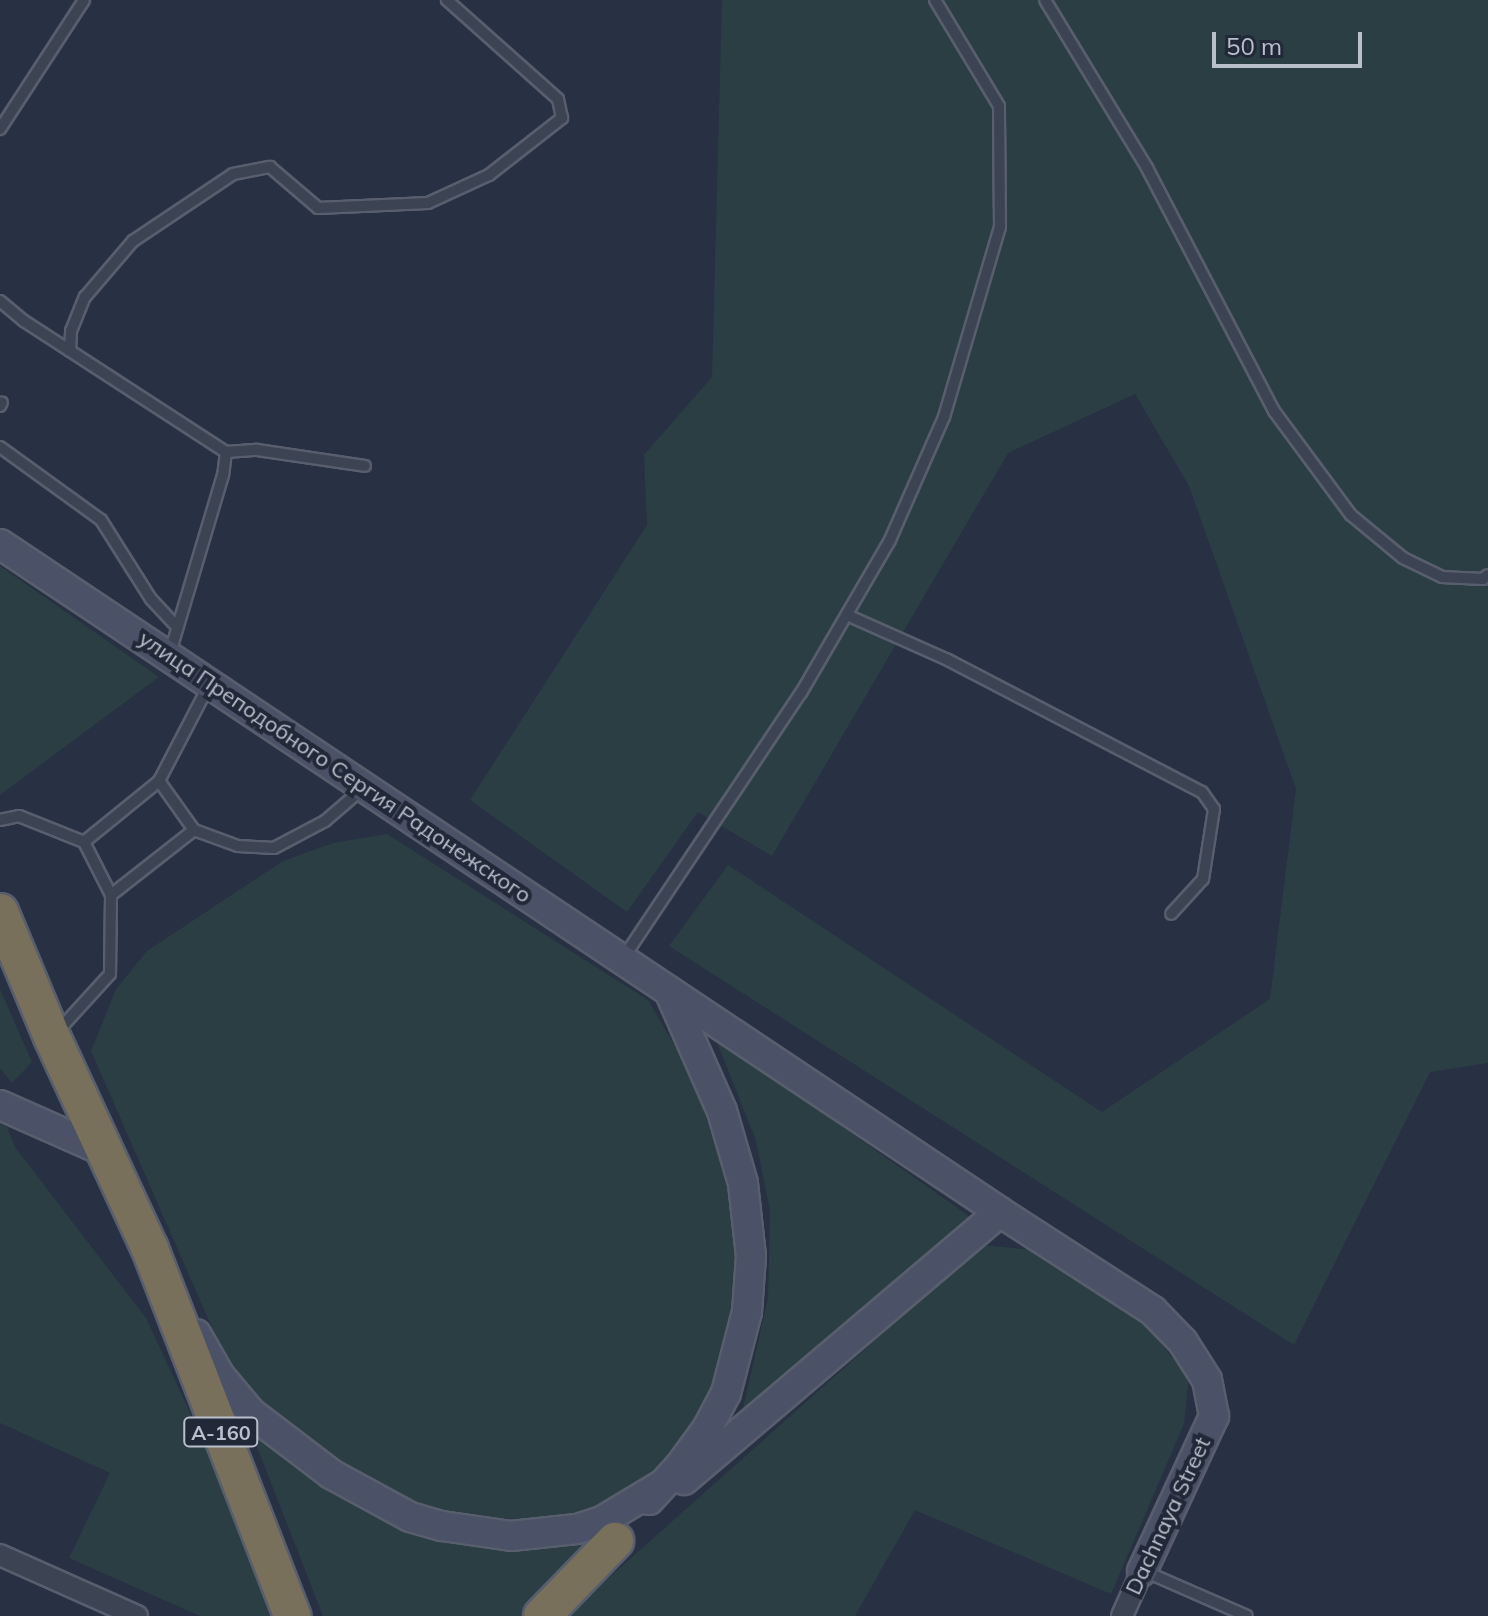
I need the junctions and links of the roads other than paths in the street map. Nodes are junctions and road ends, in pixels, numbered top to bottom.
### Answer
1 (84, 0) edge
2 (447, 0) edge
3 (935, 0) edge
4 (1045, 0) edge
5 (0, 129) edge
6 (0, 301) edge
7 (70, 351) junction
8 (0, 447) edge
9 (226, 452) junction
10 (365, 466) dead end
11 (0, 544) edge
12 (1488, 575) edge
13 (847, 615) junction
14 (177, 627) junction
15 (169, 656) junction
16 (210, 684) junction
17 (159, 781) junction
18 (365, 787) junction
19 (0, 820) edge
20 (194, 830) junction
21 (84, 842) junction
22 (111, 895) junction
23 (0, 912) edge
24 (1171, 914) dead end
25 (623, 959) junction
26 (669, 991) junction
27 (52, 1037) junction
28 (2, 1103) edge
29 (106, 1152) junction
30 (1000, 1212) junction
31 (150, 1249) junction
32 (746, 1425) junction
33 (680, 1466) junction
34 (660, 1486) junction
35 (615, 1541) junction
36 (0, 1555) edge
37 (1142, 1571) junction
38 (136, 1616) edge
39 (292, 1616) edge
40 (542, 1616) edge
41 (1122, 1616) edge
42 (1247, 1616) edge

1 - 5 lane
2 - 7 lane
3 - 13 lane
4 - 12 lane
6 - 7 lane
7 - 9 lane
8 - 14 lane
9 - 10 lane
9 - 14 lane
11 - 15 main road, улица Преподобного Сергия Радонежского
13 - 24 lane
13 - 25 lane
14 - 15 lane
15 - 16 main road, улица Преподобного Сергия Радонежского
16 - 17 lane
16 - 18 main road, улица Преподобного Сергия Радонежского
17 - 20 lane
17 - 21 lane
18 - 20 lane
18 - 25 main road, улица Преподобного Сергия Радонежского
19 - 21 lane
20 - 22 lane
21 - 22 lane
22 - 27 lane
23 - 27 highway, А-160
25 - 26 main road, улица Преподобного Сергия Радонежского
26 - 30 main road, улица Преподобного Сергия Радонежского
26 - 33 main road
27 - 29 highway, А-160
28 - 29 main road
29 - 31 highway, А-160
30 - 32 main road
30 - 37 main road, Dachnaya Street
31 - 34 main road
31 - 39 highway, А-160
32 - 33 main road
32 - 35 main road
33 - 34 main road
34 - 35 main road
35 - 40 highway
36 - 38 street
37 - 41 street, Dachnaya Street
37 - 42 lane

